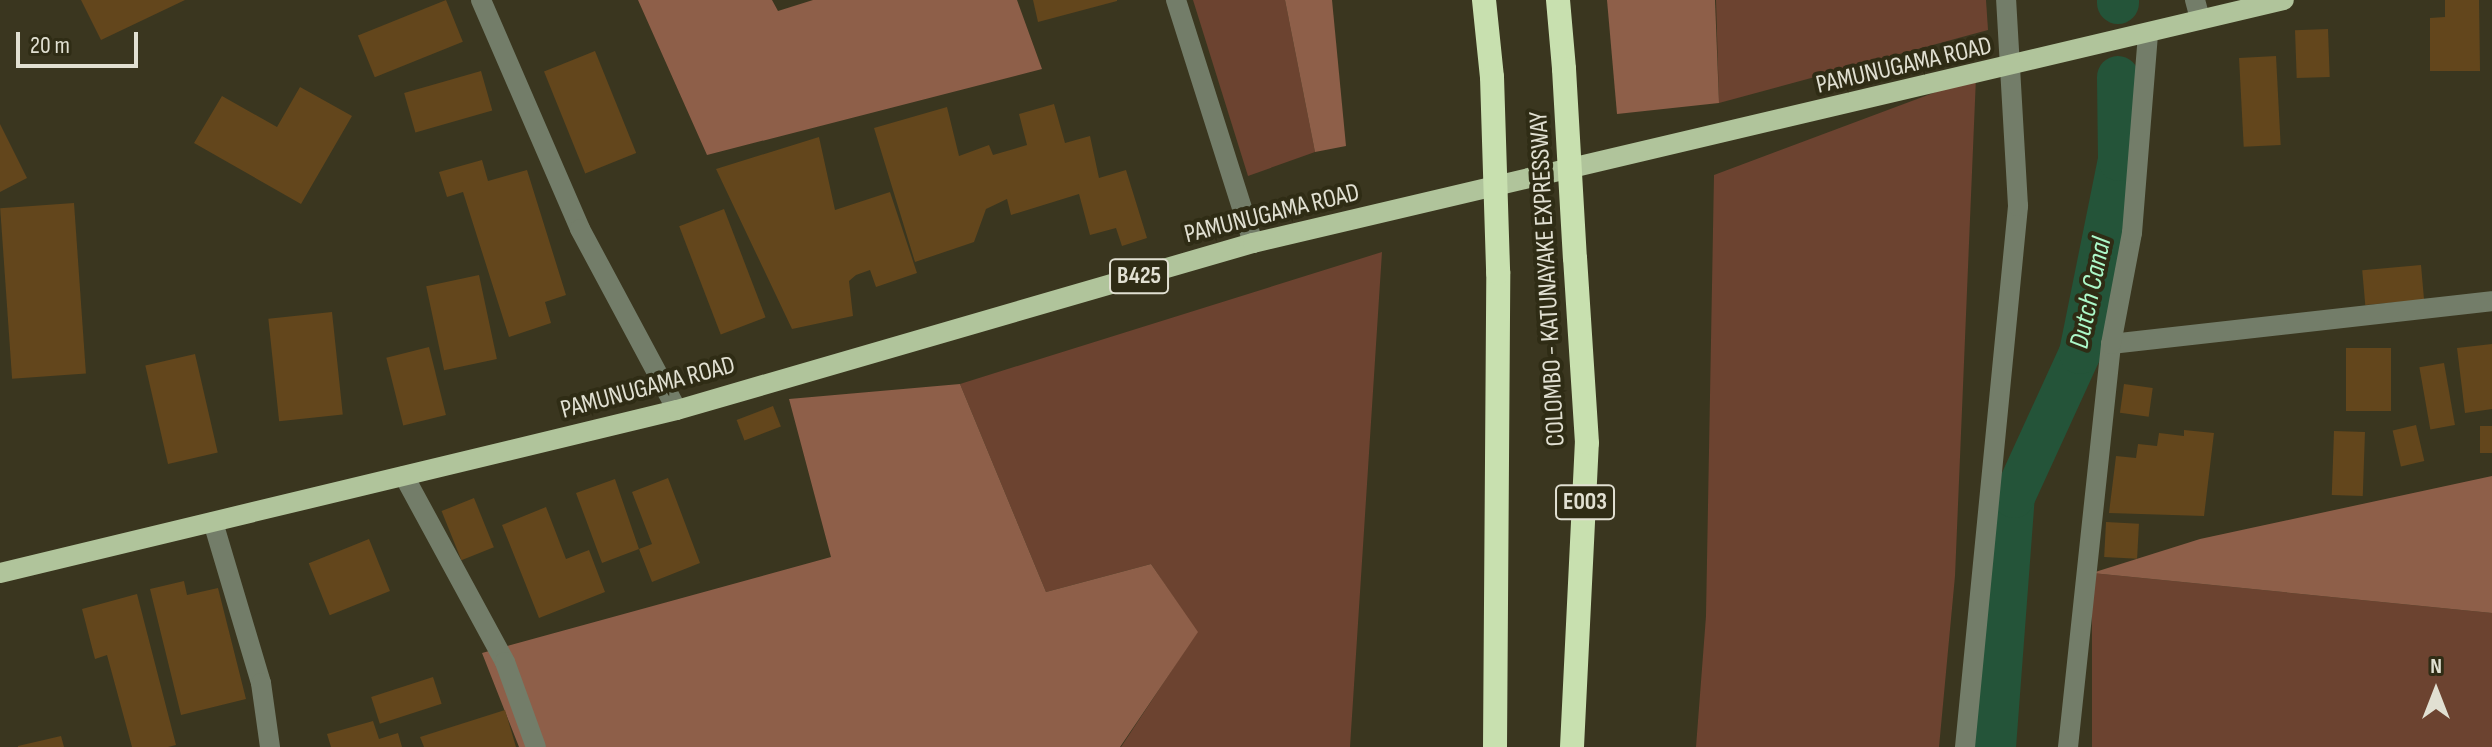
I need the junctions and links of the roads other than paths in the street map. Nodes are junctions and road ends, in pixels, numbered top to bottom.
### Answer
1 (481, 0) edge
2 (1176, 0) edge
3 (1484, 0) edge
4 (1558, 0) edge
5 (2006, 0) edge
6 (2284, 0) edge
7 (2198, 10) edge
8 (2148, 33) junction
9 (2009, 69) junction
10 (1253, 243) junction
11 (2492, 301) edge
12 (2111, 344) junction
13 (677, 410) junction
14 (404, 476) junction
15 (213, 522) junction
16 (0, 573) edge
17 (270, 747) edge
18 (536, 747) edge
19 (1495, 747) edge
20 (1572, 747) edge
21 (1965, 747) edge
22 (2068, 747) edge

1 - 13 street
2 - 10 street
3 - 19 highway, COLOMBO - KATUNAYAKE EXPRESSWAY, bridge
4 - 20 highway, COLOMBO - KATUNAYAKE EXPRESSWAY / E003, bridge
5 - 9 street
6 - 7 main road, PAMUNUGAMA ROAD / B425
7 - 8 main road, PAMUNUGAMA ROAD / B425
8 - 9 main road, PAMUNUGAMA ROAD / B425
8 - 12 street
9 - 10 main road, PAMUNUGAMA ROAD / B425
9 - 21 street
10 - 13 main road, PAMUNUGAMA ROAD / B425
11 - 12 street
12 - 22 street
13 - 14 main road, PAMUNUGAMA ROAD / B425
14 - 15 main road, PAMUNUGAMA ROAD / B425
14 - 18 street
15 - 16 main road, PAMUNUGAMA ROAD / B425
15 - 17 street

